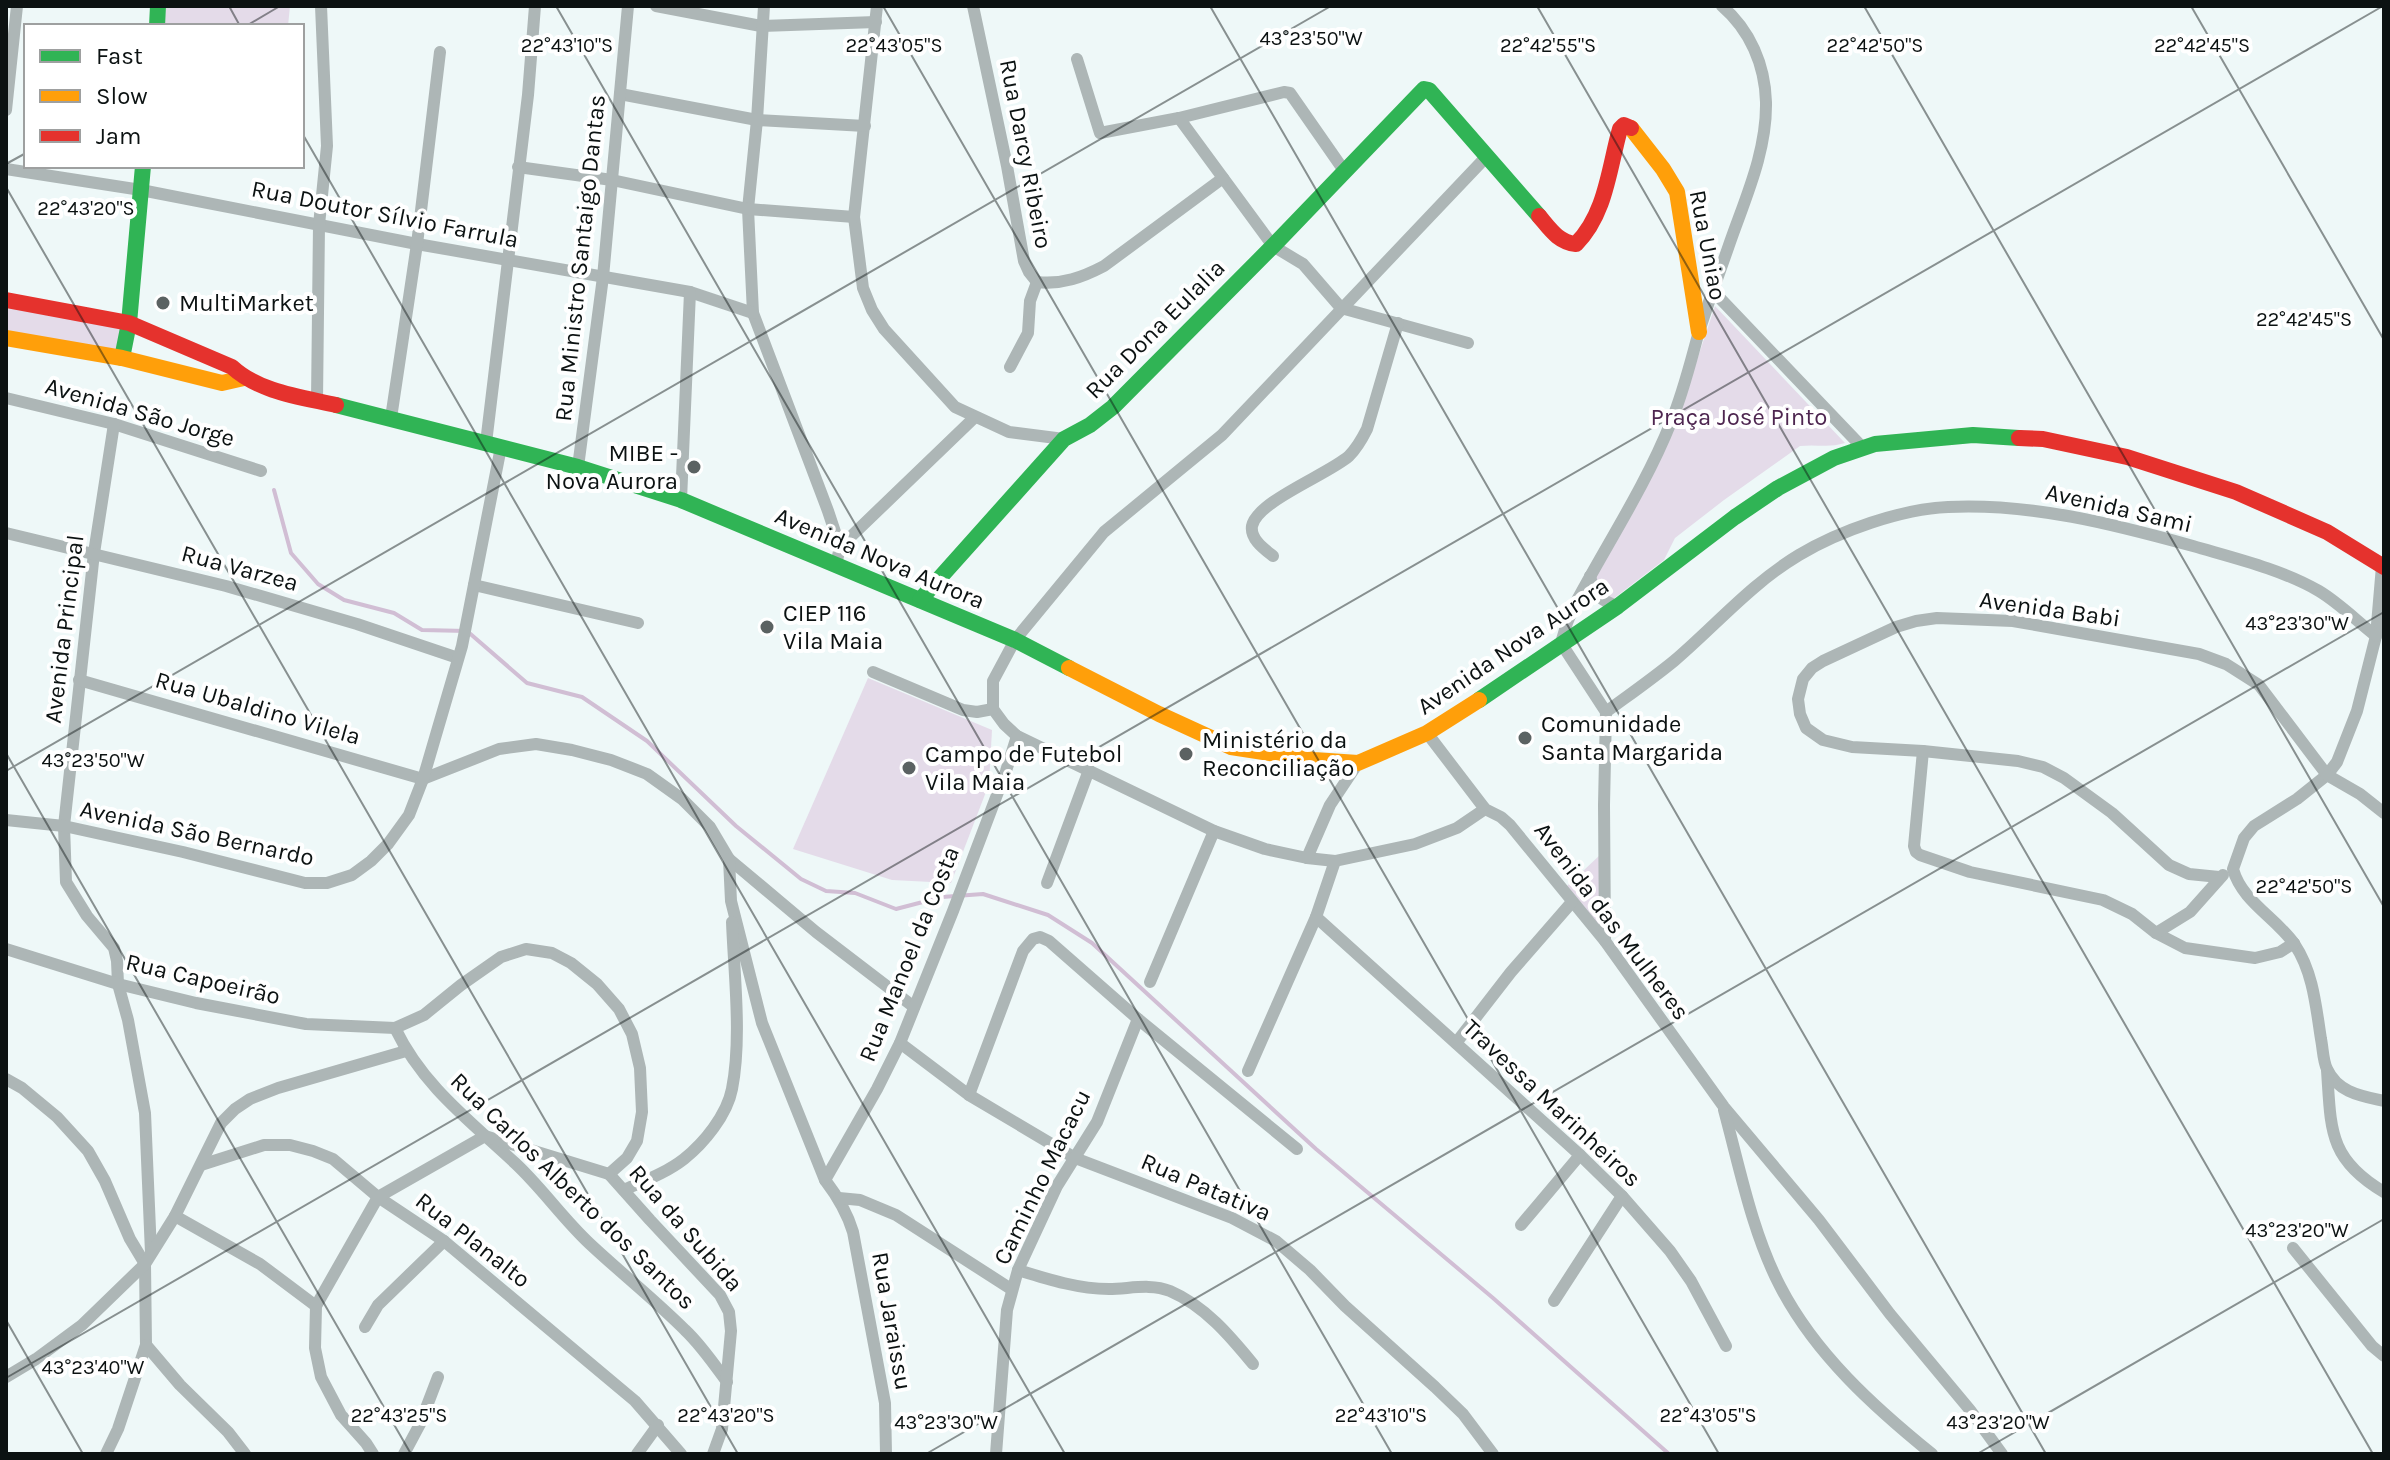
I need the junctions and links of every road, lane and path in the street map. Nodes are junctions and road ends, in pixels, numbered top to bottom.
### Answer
1 (17, 6) edge
2 (321, 6) edge
3 (535, 6) edge
4 (628, 6) edge
5 (656, 6) edge
6 (764, 6) edge
7 (877, 6) edge
8 (973, 6) edge
9 (1722, 6) edge
10 (876, 22) junction
11 (761, 26) junction
12 (440, 52) dead end
13 (1077, 59) dead end
14 (620, 94) junction
15 (6, 110) edge
16 (1179, 118) junction
17 (757, 120) junction
18 (865, 126) junction
19 (1488, 155) junction
20 (518, 167) junction
21 (143, 168) edge
22 (6, 169) edge
23 (1345, 172) junction
24 (1223, 178) junction
25 (612, 180) junction
26 (141, 190) junction
27 (748, 209) junction
28 (854, 217) junction
29 (319, 225) junction
30 (417, 244) junction
31 (1273, 246) junction
32 (510, 260) junction
33 (603, 277) junction
34 (1037, 282) junction
35 (1713, 291) junction
36 (690, 292) junction
37 (6, 300) edge
38 (1341, 308) junction
39 (753, 313) junction
40 (129, 323) junction
41 (1398, 323) junction
42 (1699, 332) junction
43 (6, 338) edge
44 (1468, 343) dead end
45 (122, 358) junction
46 (1010, 367) dead end
47 (244, 378) junction
48 (6, 398) edge
49 (317, 400) junction
50 (975, 417) junction
51 (391, 418) junction
52 (114, 424) junction
53 (1064, 439) junction
54 (494, 445) junction
55 (1862, 447) junction
56 (578, 467) junction
57 (261, 471) dead end
58 (681, 500) junction
59 (6, 533) edge
60 (840, 547) junction
61 (94, 553) junction
62 (1273, 556) dead end
63 (836, 565) junction
64 (2383, 567) edge
65 (1590, 576) junction
66 (474, 585) junction
67 (920, 600) junction
68 (1618, 606) junction
69 (638, 623) dead end
70 (2376, 636) junction
71 (1015, 640) junction
72 (1561, 643) junction
73 (460, 652) junction
74 (873, 672) dead end
75 (79, 680) junction
76 (993, 709) junction
77 (1606, 712) junction
78 (1427, 733) junction
79 (1017, 736) junction
80 (1923, 751) junction
81 (1358, 763) junction
82 (1089, 770) junction
83 (2327, 775) junction
84 (423, 779) junction
85 (1485, 809) junction
86 (2384, 813) edge
87 (6, 820) edge
88 (64, 826) junction
89 (1214, 831) junction
90 (1307, 858) junction
91 (729, 859) junction
92 (1335, 861) junction
93 (2233, 869) junction
94 (2219, 877) junction
95 (1047, 883) dead end
96 (731, 901) junction
97 (1572, 902) junction
98 (1316, 917) junction
99 (2156, 933) junction
100 (1605, 941) junction
101 (2294, 943) junction
102 (6, 949) edge
103 (1150, 982) dead end
104 (118, 984) junction
105 (914, 1007) junction
106 (1138, 1019) junction
107 (395, 1028) junction
108 (900, 1043) junction
109 (1456, 1043) junction
110 (406, 1051) junction
111 (2327, 1070) junction
112 (1248, 1071) dead end
113 (6, 1079) edge
114 (969, 1095) junction
115 (2384, 1101) edge
116 (1724, 1107) junction
117 (485, 1136) junction
118 (1297, 1149) dead end
119 (1580, 1155) junction
120 (1075, 1158) junction
121 (201, 1165) junction
122 (609, 1174) junction
123 (825, 1180) junction
124 (624, 1190) junction
125 (2384, 1192) edge
126 (1622, 1196) junction
127 (378, 1197) junction
128 (839, 1198) junction
129 (175, 1216) junction
130 (1521, 1225) dead end
131 (444, 1241) junction
132 (2293, 1248) dead end
133 (148, 1258) junction
134 (1018, 1270) junction
135 (1011, 1289) junction
136 (1554, 1301) dead end
137 (316, 1306) junction
138 (365, 1327) dead end
139 (146, 1345) junction
140 (1726, 1346) dead end
141 (2384, 1356) edge
142 (1253, 1364) dead end
143 (6, 1377) edge
144 (438, 1377) dead end
145 (727, 1382) junction
146 (658, 1425) junction
147 (106, 1454) edge
148 (245, 1454) edge
149 (373, 1454) edge
150 (404, 1454) edge
151 (637, 1454) edge
152 (681, 1454) edge
153 (713, 1454) edge
154 (886, 1454) edge
155 (996, 1454) edge
156 (1493, 1454) edge
157 (1932, 1454) edge
158 (2002, 1454) edge

1 - 15 street
2 - 29 street
3 - 20 street, Avenida São Bernardo
4 - 14 street, Rua Ministro Santaigo Dantas
5 - 11 street
6 - 11 street
7 - 10 street
8 - 34 street, Rua Darcy Ribeiro
9 - 35 street
10 - 11 street
10 - 18 street
11 - 17 street
12 - 30 street
13 - 16 street
14 - 17 street
14 - 25 street, Rua Ministro Santaigo Dantas
16 - 23 street
16 - 24 street
17 - 18 street
17 - 27 street
18 - 28 street
19 - 23 street, Rua Dona Eulalia
19 - 38 street
19 - 42 street, Rua Uniao
20 - 25 street
20 - 32 street, Avenida São Bernardo
21 - 26 street
22 - 26 street, Rua Doutor Sílvio Farrula
23 - 31 street, Rua Dona Eulalia
24 - 31 street
24 - 34 street, Rua Darcy Ribeiro
25 - 27 street
25 - 33 street, Rua Ministro Santaigo Dantas
26 - 29 street, Rua Doutor Sílvio Farrula
26 - 40 street
27 - 28 street
27 - 39 street
28 - 50 street
29 - 30 street, Rua Doutor Sílvio Farrula
29 - 49 street
30 - 32 street, Rua Doutor Sílvio Farrula
30 - 51 street
31 - 38 street
31 - 53 street, Rua Dona Eulalia
32 - 33 street, Rua Doutor Sílvio Farrula
32 - 54 street, Avenida São Bernardo
33 - 36 street, Rua Doutor Sílvio Farrula
33 - 56 street, Rua Ministro Santaigo Dantas
34 - 46 street
35 - 42 street
35 - 55 street
36 - 39 street, Rua Doutor Sílvio Farrula
36 - 58 street
37 - 40 street, Avenida Nova Aurora
38 - 41 street
38 - 71 street
39 - 60 street
40 - 45 street
40 - 47 street, Avenida Nova Aurora
41 - 44 street
41 - 62 street
42 - 65 street
43 - 45 street, Avenida Nova Aurora
45 - 47 street, Avenida Nova Aurora
47 - 49 street, Avenida Nova Aurora
48 - 52 street, Avenida São Jorge
49 - 51 street, Avenida Nova Aurora
50 - 53 street
50 - 60 street
51 - 54 street, Avenida Nova Aurora
52 - 57 street, Avenida São Jorge
52 - 61 street, Avenida Principal
53 - 67 street, Rua Dona Eulalia
54 - 56 street, Avenida Nova Aurora
54 - 66 street, Avenida São Bernardo
55 - 64 street, Avenida Nova Aurora
55 - 68 street, Avenida Nova Aurora
56 - 58 street, Avenida Nova Aurora
58 - 63 street, Avenida Nova Aurora
59 - 61 street, Rua Varzea
60 - 63 street
61 - 73 street, Rua Varzea
61 - 75 street, Avenida Principal
63 - 67 street, Avenida Nova Aurora
64 - 70 street
65 - 68 street
65 - 72 street
66 - 69 street
66 - 73 street, Avenida São Bernardo
67 - 71 street, Avenida Nova Aurora
68 - 72 street, Avenida Nova Aurora
70 - 77 street, Avenida Sami
70 - 83 street
71 - 76 street
71 - 81 street, Avenida Nova Aurora
72 - 77 street
72 - 78 street, Avenida Nova Aurora
73 - 84 street, Avenida São Bernardo
74 - 76 street
75 - 84 street, Rua Ubaldino Vilela
75 - 88 street, Avenida Principal
76 - 79 street
77 - 100 street
78 - 81 street, Avenida Nova Aurora
78 - 85 street, Avenida das Mulheres
79 - 82 street
79 - 105 street, Rua Manoel da Costa
80 - 83 street, Avenida Babi
80 - 94 street, Avenida Babi
80 - 99 street
81 - 90 street
82 - 89 street
82 - 95 street
83 - 86 street
83 - 93 street
84 - 88 street, Avenida São Bernardo
84 - 91 street
85 - 92 street
85 - 97 street, Avenida das Mulheres
87 - 88 street, Avenida São Bernardo
88 - 104 street, Avenida Principal
89 - 90 street
89 - 103 street
90 - 92 street
91 - 96 street
91 - 105 street
92 - 98 street
93 - 94 street
93 - 101 street
94 - 99 street
96 - 123 street, Rua Jaraissu
96 - 124 street
97 - 100 street, Avenida das Mulheres
97 - 109 street
98 - 109 street, Travessa Marinheiros
98 - 112 street
99 - 101 street
100 - 116 street, Avenida das Mulheres
101 - 111 street
102 - 104 street, Rua Capoeirão
104 - 107 street, Rua Capoeirão
104 - 133 street, Avenida Principal
105 - 108 street, Rua Manoel da Costa
106 - 114 street
106 - 118 street
106 - 120 street, Caminho Macacu
107 - 110 street, Rua Carlos Alberto dos Santos
107 - 122 street
108 - 114 street, Rua Patativa
108 - 123 street, Rua Manoel da Costa
109 - 119 street, Travessa Marinheiros
110 - 117 street, Rua Carlos Alberto dos Santos
110 - 121 street
111 - 115 street
111 - 125 street
113 - 133 street
114 - 120 street, Rua Patativa
116 - 157 street, Avenida das Mulheres
116 - 158 street, Avenida das Mulheres
117 - 122 street
117 - 127 street
117 - 145 street, Rua Carlos Alberto dos Santos
119 - 126 street, Travessa Marinheiros
119 - 130 street
120 - 134 street, Caminho Macacu
120 - 156 street, Rua Patativa
121 - 127 street, Rua Planalto
121 - 129 street
122 - 124 street, Rua da Subida
123 - 128 street, Rua Jaraissu
124 - 145 street, Rua da Subida
126 - 136 street
126 - 140 street, Travessa Marinheiros
127 - 131 street, Rua Planalto
127 - 137 street
128 - 135 street, Rua Jaraissu
128 - 154 street, Rua Jaraissu
129 - 133 street
129 - 137 street
131 - 138 street
131 - 146 street, Rua Planalto
132 - 141 street
133 - 139 street, Avenida Principal
133 - 143 street
134 - 135 street, Caminho Macacu
134 - 142 street
135 - 155 street, Caminho Macacu
137 - 149 street
139 - 147 street, Avenida Principal
139 - 148 street
144 - 150 street
145 - 153 street, Rua da Subida
146 - 151 street
146 - 152 street, Rua Planalto

